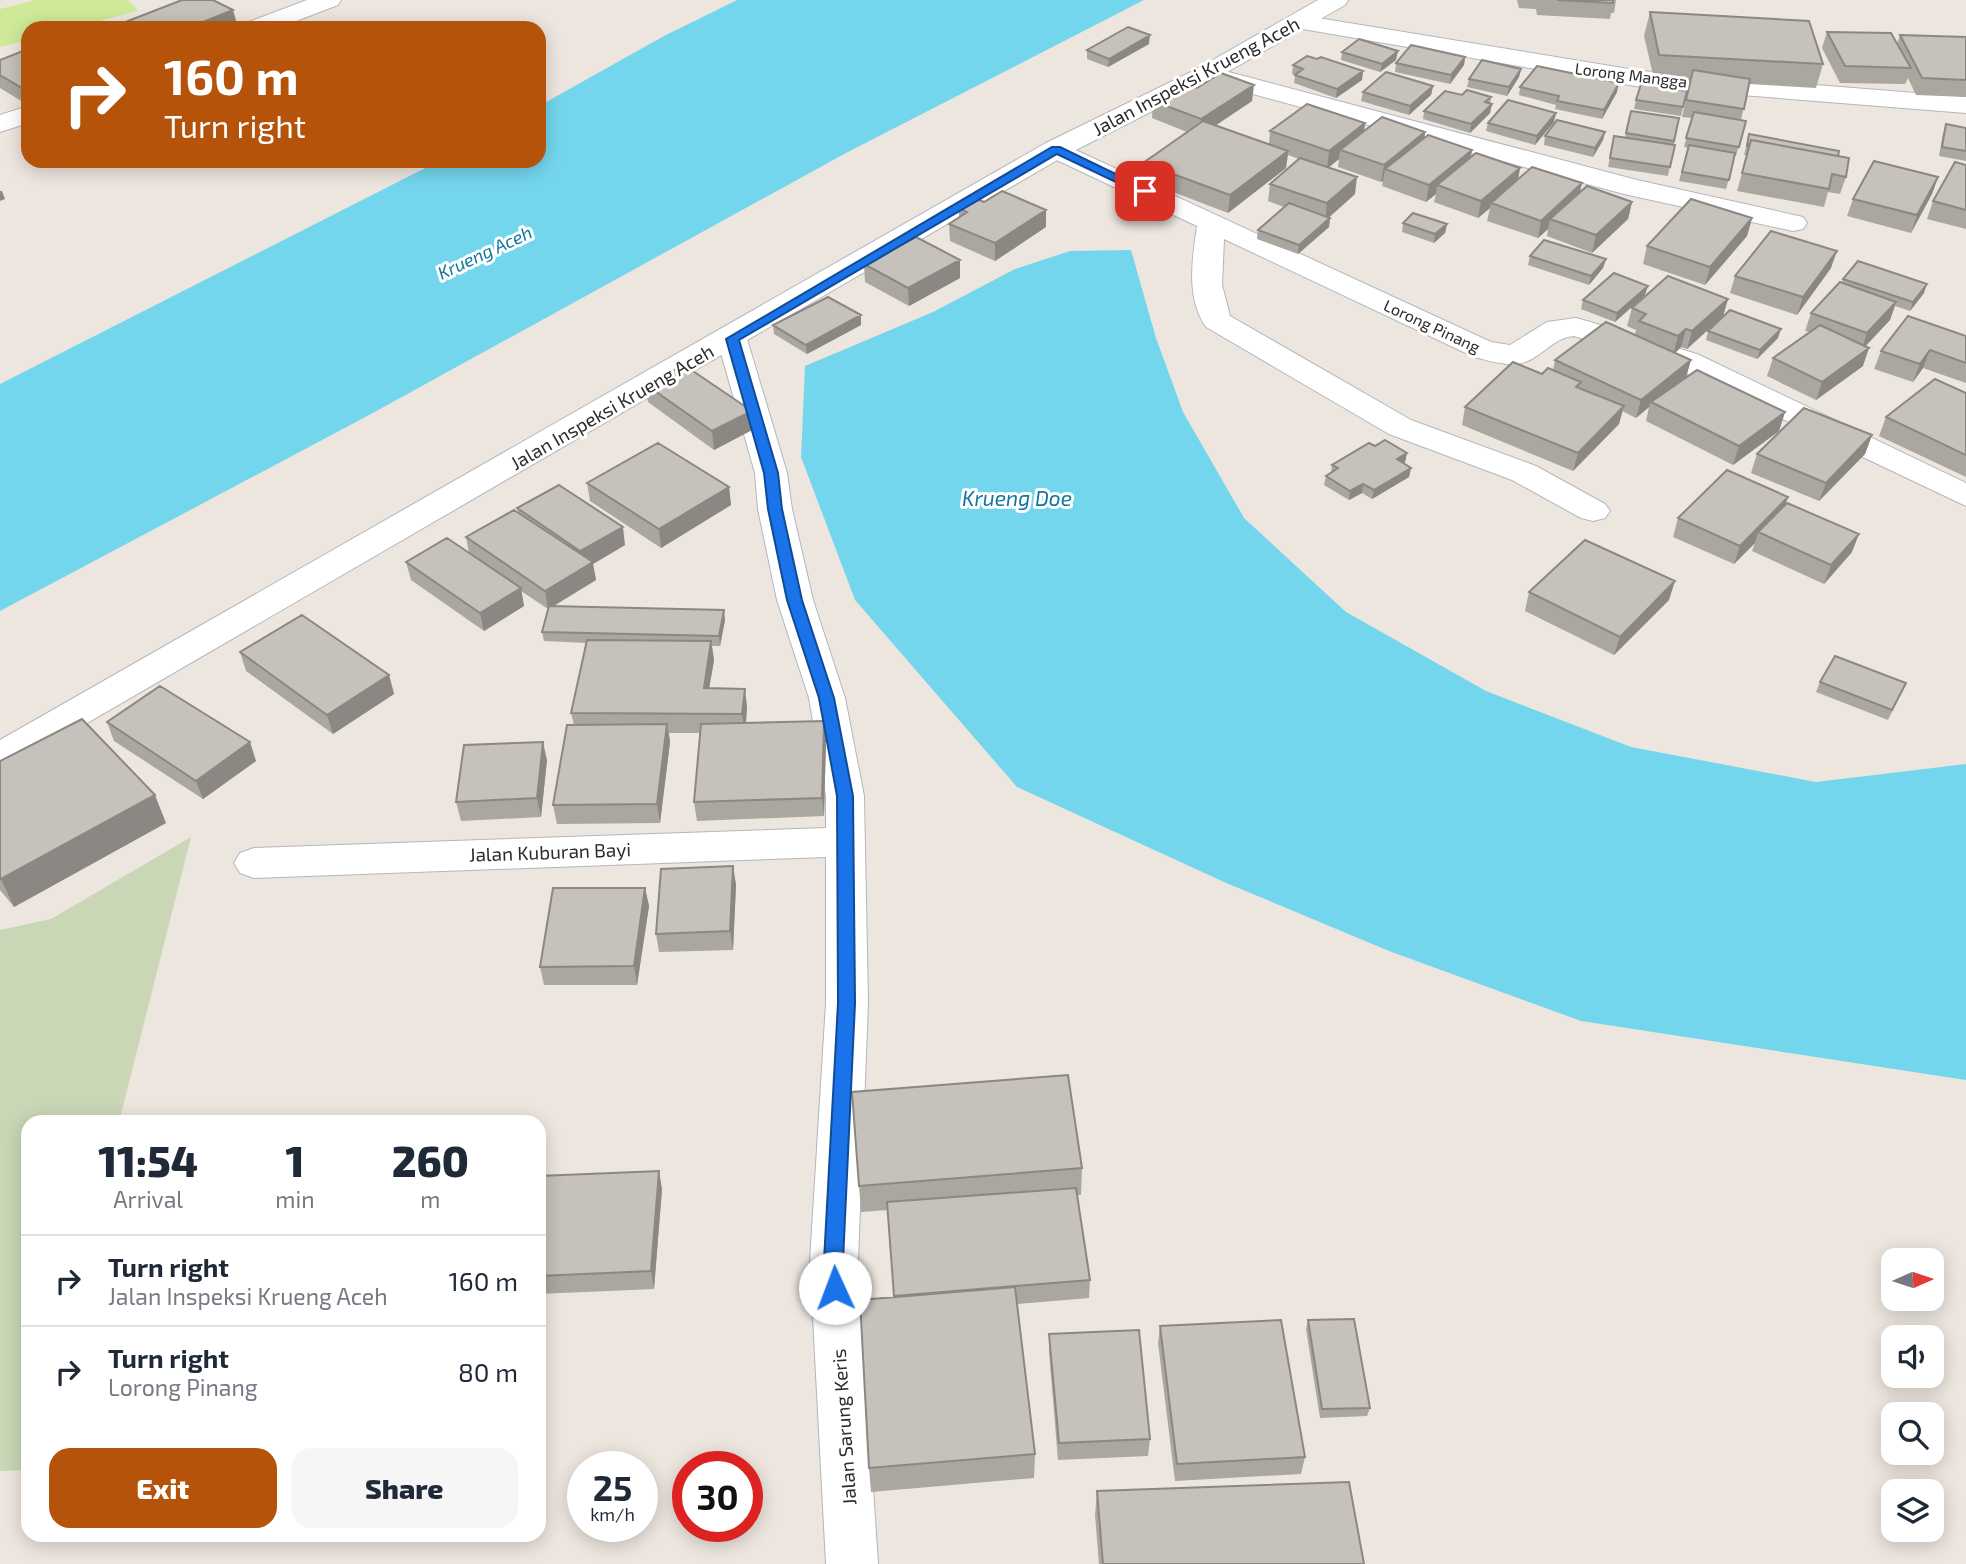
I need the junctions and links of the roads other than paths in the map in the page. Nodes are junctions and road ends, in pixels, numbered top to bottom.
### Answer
1 (329, 0) edge
2 (1336, 0) edge
3 (274, 21) edge
4 (1300, 22) junction
5 (1206, 74) junction
6 (1966, 104) edge
7 (21, 116) edge
8 (0, 124) edge
9 (1056, 149) junction
10 (1212, 223) junction
11 (1793, 223) dead end
12 (732, 339) junction
13 (1966, 496) edge
14 (1593, 511) dead end
15 (0, 757) edge
16 (845, 842) junction
17 (254, 863) dead end
18 (852, 1564) edge

1 - 3 street
2 - 4 street, Jalan Inspeksi Krueng Aceh
4 - 5 street, Jalan Inspeksi Krueng Aceh
4 - 6 street, Lorong Mangga
5 - 9 street, Jalan Inspeksi Krueng Aceh
5 - 11 street
7 - 8 street
9 - 10 street, Lorong Pinang
9 - 12 street, Jalan Inspeksi Krueng Aceh
10 - 13 street, Lorong Pinang
10 - 14 street
12 - 15 street, Jalan Inspeksi Krueng Aceh
12 - 16 street, Jalan Sarung Keris
16 - 17 street, Jalan Kuburan Bayi
16 - 18 street, Jalan Sarung Keris

